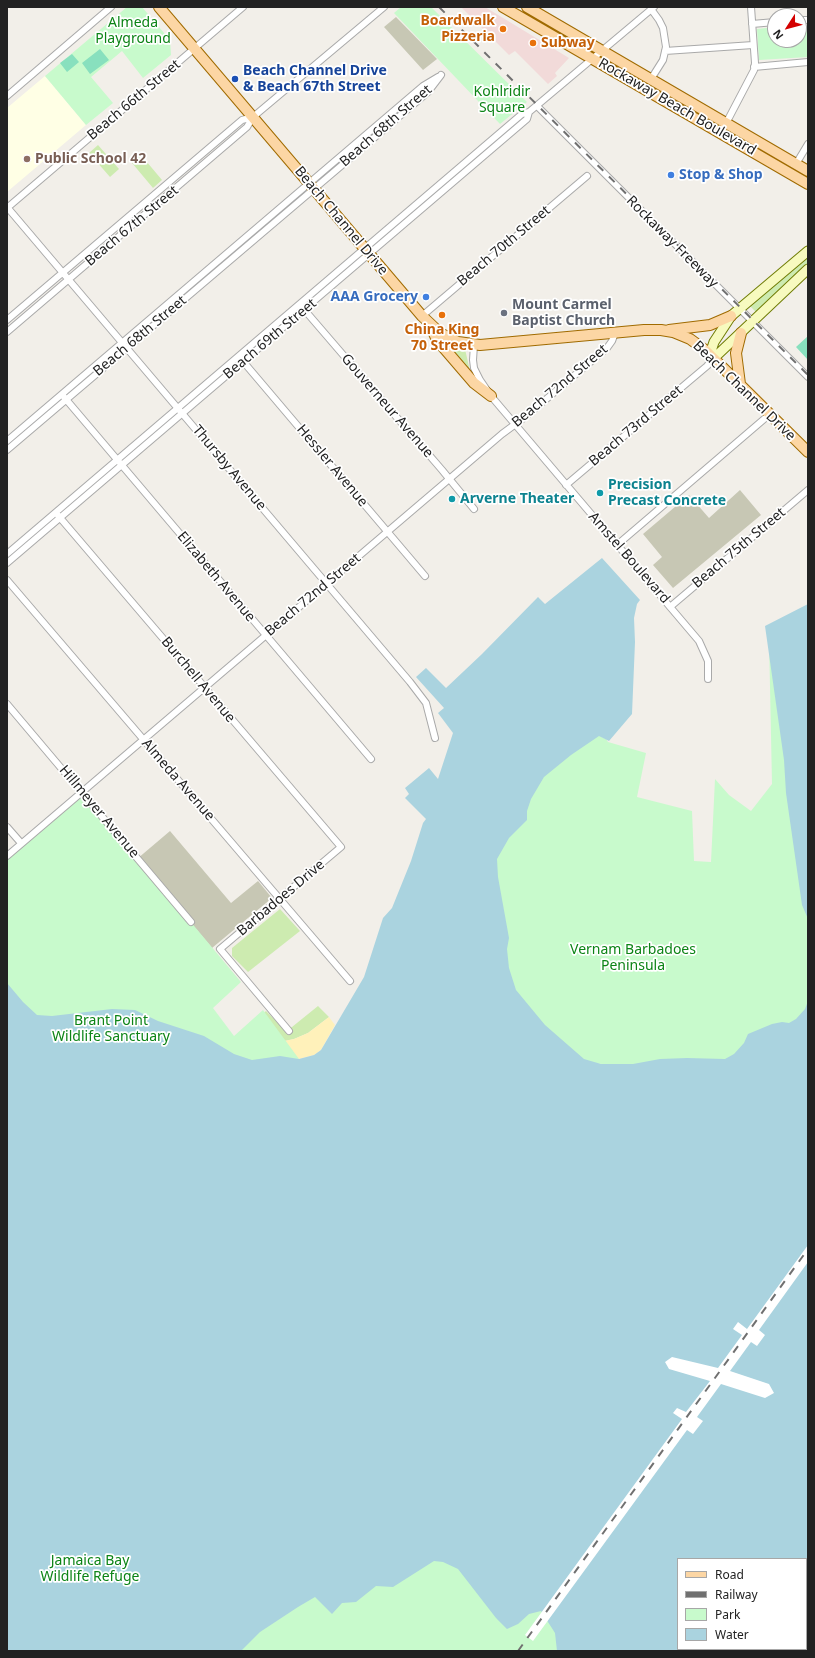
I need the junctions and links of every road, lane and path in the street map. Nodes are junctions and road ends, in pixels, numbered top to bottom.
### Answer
1 (111, 7) edge
2 (159, 7) edge
3 (243, 7) edge
4 (384, 7) edge
5 (503, 7) edge
6 (527, 7) edge
7 (751, 7) edge
8 (653, 8) edge
9 (514, 10) edge
10 (767, 23) edge
11 (752, 24) junction
12 (753, 45) junction
13 (194, 48) junction
14 (603, 50) junction
15 (665, 51) junction
16 (594, 58) junction
17 (808, 62) edge
18 (754, 67) junction
19 (651, 79) junction
20 (7, 96) edge
21 (537, 106) junction
22 (253, 117) junction
23 (725, 123) junction
24 (721, 133) junction
25 (808, 144) edge
26 (796, 164) junction
27 (808, 171) edge
28 (587, 176) dead end
29 (808, 184) edge
30 (311, 186) junction
31 (7, 208) edge
32 (367, 251) junction
33 (808, 251) edge
34 (808, 269) edge
35 (63, 272) junction
36 (69, 279) junction
37 (302, 307) junction
38 (739, 309) junction
39 (422, 316) junction
40 (731, 316) junction
41 (7, 320) edge
42 (752, 322) junction
43 (430, 324) junction
44 (667, 331) junction
45 (7, 332) edge
46 (615, 333) junction
47 (741, 334) junction
48 (122, 343) junction
49 (474, 345) junction
50 (126, 348) junction
51 (712, 356) junction
52 (241, 359) junction
53 (808, 377) edge
54 (740, 384) junction
55 (61, 394) junction
56 (491, 396) junction
57 (66, 400) junction
58 (177, 408) junction
59 (182, 414) junction
60 (770, 414) junction
61 (515, 424) junction
62 (7, 441) edge
63 (7, 450) edge
64 (808, 452) edge
65 (119, 463) junction
66 (449, 479) junction
67 (566, 485) junction
68 (808, 490) edge
69 (474, 509) dead end
70 (56, 512) junction
71 (60, 518) junction
72 (388, 531) junction
73 (617, 545) junction
74 (7, 554) edge
75 (7, 563) edge
76 (425, 576) dead end
77 (7, 580) edge
78 (326, 583) junction
79 (670, 607) junction
80 (265, 635) junction
81 (708, 679) dead end
82 (205, 687) junction
83 (7, 704) edge
84 (435, 738) dead end
85 (143, 740) junction
86 (371, 760) dead end
87 (82, 792) junction
88 (7, 827) edge
89 (21, 844) junction
90 (341, 847) joint
91 (7, 856) edge
92 (280, 899) junction
93 (191, 922) dead end
94 (350, 981) dead end
95 (289, 1031) dead end

1 - 20 street
2 - 13 main road, Beach Channel Drive
3 - 13 street, Beach 66th Street
4 - 22 street, Beach 67th Street
5 - 9 main road, Rockaway Beach Boulevard
6 - 14 main road, Rockaway Beach Boulevard
7 - 11 street
8 - 14 street, Beach 69th Street
8 - 15 street
9 - 16 main road, Rockaway Beach Boulevard
10 - 11 street
11 - 12 street
12 - 15 street
12 - 18 street
13 - 22 main road, Beach Channel Drive
13 - 31 street, Beach 66th Street
14 - 16 street, Beach 69th Street
14 - 19 main road, Rockaway Beach Boulevard
15 - 19 street
16 - 21 street, Beach 69th Street
16 - 24 main road, Rockaway Beach Boulevard
17 - 18 street
18 - 23 street
19 - 23 main road, Rockaway Beach Boulevard
21 - 32 street, Beach 69th Street
21 - 38 street, Rockaway Freeway
22 - 30 main road, Beach Channel Drive
22 - 35 street, Beach 67th Street
22 - 36 street, Beach 67th Street
23 - 24 street
23 - 26 main road, Rockaway Beach Boulevard
24 - 29 main road, Rockaway Beach Boulevard
25 - 26 street
26 - 27 main road, Rockaway Beach Boulevard
28 - 39 street, Beach 70th Street
30 - 30 street, Beach 68th Street
30 - 32 main road, Beach Channel Drive
30 - 48 street, Beach 68th Street
30 - 50 street, Beach 68th Street
31 - 35 street, Thursby Avenue
32 - 37 street, Beach 69th Street
32 - 39 main road, Beach Channel Drive
33 - 38 street, Beach 73rd Street
34 - 42 street, Beach 73rd Street
35 - 36 street, Thursby Avenue
35 - 41 street, Beach 67th Street
36 - 45 street, Beach 67th Street
36 - 48 street, Thursby Avenue
37 - 52 street, Beach 69th Street
37 - 66 street, Gouverneur Avenue
38 - 40 street, Beach 73rd Street
38 - 42 street, Rockaway Freeway
39 - 43 main road, Beach Channel Drive
40 - 44 main road
40 - 51 street, Beach 73rd Street
42 - 47 street, Beach 73rd Street
42 - 53 street, Rockaway Freeway
43 - 49 main road, Beach Channel Drive
43 - 56 main road
44 - 46 main road, Beach Channel Drive
44 - 51 main road, Beach Channel Drive
46 - 49 main road, Beach Channel Drive
46 - 61 street, Beach 72nd Street
47 - 51 street, Beach 73rd Street
47 - 54 main road
48 - 50 street, Thursby Avenue
48 - 55 street, Beach 68th Street
49 - 56 street, Amstel Boulevard
50 - 57 street, Beach 68th Street
50 - 58 street, Thursby Avenue
51 - 54 main road, Beach Channel Drive
51 - 67 street, Beach 73rd Street
52 - 58 street, Beach 69th Street
52 - 59 street, Beach 69th Street
52 - 72 street, Hessler Avenue
54 - 60 main road, Beach Channel Drive
55 - 57 street, Elizabeth Avenue
55 - 62 street, Beach 68th Street
56 - 61 street, Amstel Boulevard
57 - 63 street, Beach 68th Street
57 - 65 street, Elizabeth Avenue
58 - 59 street, Thursby Avenue
58 - 65 street, Beach 69th Street
59 - 65 street, Beach 69th Street
59 - 78 street, Thursby Avenue
60 - 64 main road, Beach Channel Drive
60 - 73 street
61 - 66 street, Beach 72nd Street
61 - 67 street, Amstel Boulevard
65 - 70 street, Beach 69th Street
65 - 71 street, Beach 69th Street
65 - 80 street, Elizabeth Avenue
66 - 69 street, Gouverneur Avenue
66 - 72 street, Beach 72nd Street
67 - 73 street, Amstel Boulevard
68 - 79 street, Beach 75th Street
70 - 71 street, Burchell Avenue
70 - 74 street, Beach 69th Street
71 - 75 street, Beach 69th Street
71 - 82 street, Burchell Avenue
72 - 76 street, Hessler Avenue
72 - 78 street, Beach 72nd Street
73 - 79 street, Amstel Boulevard
77 - 85 street, Almeda Avenue
78 - 80 street, Beach 72nd Street
78 - 84 street, Thursby Avenue
79 - 81 street, Amstel Boulevard
80 - 82 street, Beach 72nd Street
80 - 86 street, Elizabeth Avenue
82 - 85 street, Beach 72nd Street
82 - 90 street, Burchell Avenue
83 - 87 street, Hillmeyer Avenue
85 - 87 street, Beach 72nd Street
85 - 92 street, Almeda Avenue
87 - 89 street, Beach 72nd Street
87 - 93 street, Hillmeyer Avenue
88 - 89 street
89 - 91 street, Beach 72nd Street
90 - 92 street, Barbadoes Drive
92 - 94 street, Almeda Avenue
92 - 95 street, Barbadoes Drive

